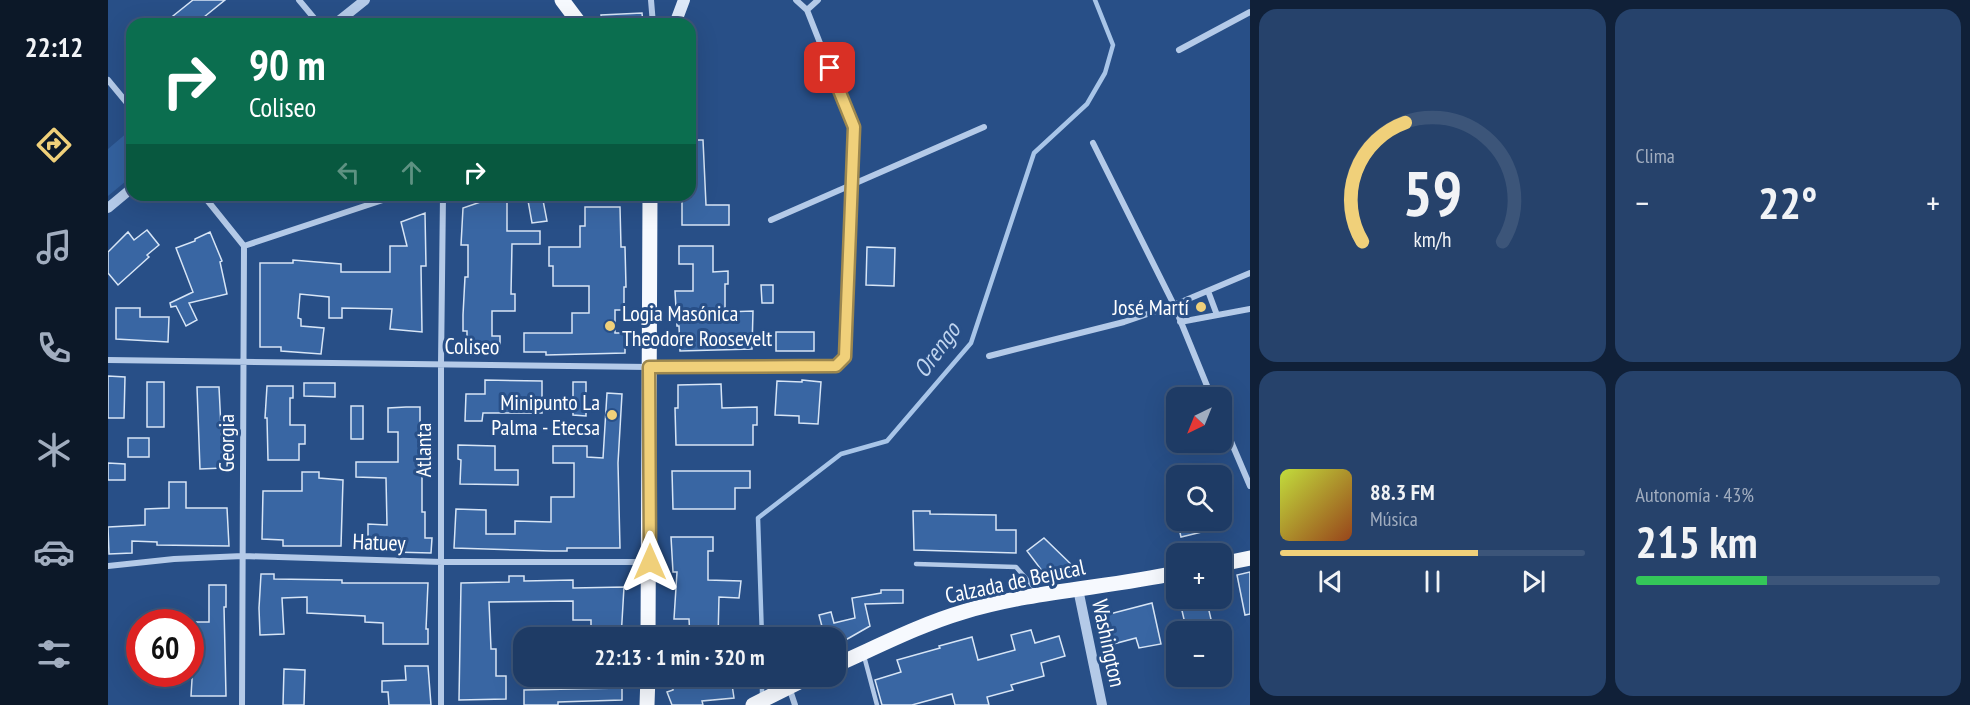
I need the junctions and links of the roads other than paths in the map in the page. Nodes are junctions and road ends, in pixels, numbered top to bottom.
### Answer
1 (299, 0) edge
2 (365, 0) edge
3 (562, 0) edge
4 (651, 0) edge
5 (684, 0) edge
6 (796, 0) edge
7 (818, 0) edge
8 (807, 9) junction
9 (1250, 12) edge
10 (314, 18) edge
11 (342, 18) edge
12 (576, 18) edge
13 (652, 18) edge
14 (677, 18) edge
15 (1179, 50) dead end
16 (108, 80) edge
17 (126, 102) edge
18 (984, 127) dead end
19 (1093, 143) dead end
20 (852, 186) junction
21 (126, 193) edge
22 (208, 201) edge
23 (380, 201) edge
24 (443, 201) edge
25 (650, 201) edge
26 (108, 208) edge
27 (771, 220) dead end
28 (244, 246) junction
29 (1250, 273) edge
30 (1208, 291) junction
31 (1174, 305) junction
32 (1250, 309) edge
33 (1216, 315) junction
34 (1180, 322) junction
35 (989, 356) dead end
36 (108, 360) edge
37 (244, 362) junction
38 (441, 364) junction
39 (649, 367) junction
40 (1207, 387) edge
41 (1232, 444) edge
42 (1250, 486) edge
43 (243, 556) junction
44 (1250, 558) edge
45 (442, 562) junction
46 (650, 562) junction
47 (1232, 562) edge
48 (916, 564) dead end
49 (108, 566) edge
50 (1166, 575) edge
51 (1078, 590) junction
52 (1040, 596) junction
53 (648, 627) edge
54 (863, 653) junction
55 (846, 661) edge
56 (648, 687) edge
57 (789, 687) edge
58 (783, 690) junction
59 (242, 705) edge
60 (441, 705) edge
61 (647, 705) edge
62 (753, 705) edge
63 (795, 705) edge
64 (877, 705) edge
65 (1102, 705) edge

1 - 10 street
2 - 11 street
3 - 12 main road
4 - 13 street
5 - 14 main road
6 - 8 street
7 - 8 street
8 - 20 street
9 - 15 street
16 - 17 street
18 - 20 street
19 - 31 street
20 - 27 street
20 - 39 street, Coliseo
21 - 26 street
22 - 28 street
23 - 28 street
24 - 38 street, Atlanta
25 - 39 main road
28 - 37 street, Georgia
29 - 30 street
30 - 31 street
30 - 33 street
31 - 34 street
31 - 35 street
32 - 33 street
33 - 34 street
34 - 40 street
36 - 37 street, Coliseo
37 - 38 street, Coliseo
37 - 43 street, Georgia
38 - 39 street, Coliseo
38 - 45 street, Atlanta
39 - 46 main road
41 - 42 street
43 - 45 street, Hatuey
43 - 49 street, Hatuey
43 - 59 street, Georgia
44 - 47 main road
45 - 46 street, Hatuey
45 - 60 street, Atlanta
46 - 53 main road
48 - 52 lane
50 - 51 main road, Calzada de Bejucal
51 - 52 main road, Calzada de Bejucal
51 - 65 street, Washington
52 - 54 main road, Calzada de Bejucal
54 - 55 main road, Calzada de Bejucal
54 - 64 lane
56 - 61 main road
57 - 58 main road
58 - 62 main road
58 - 63 street

